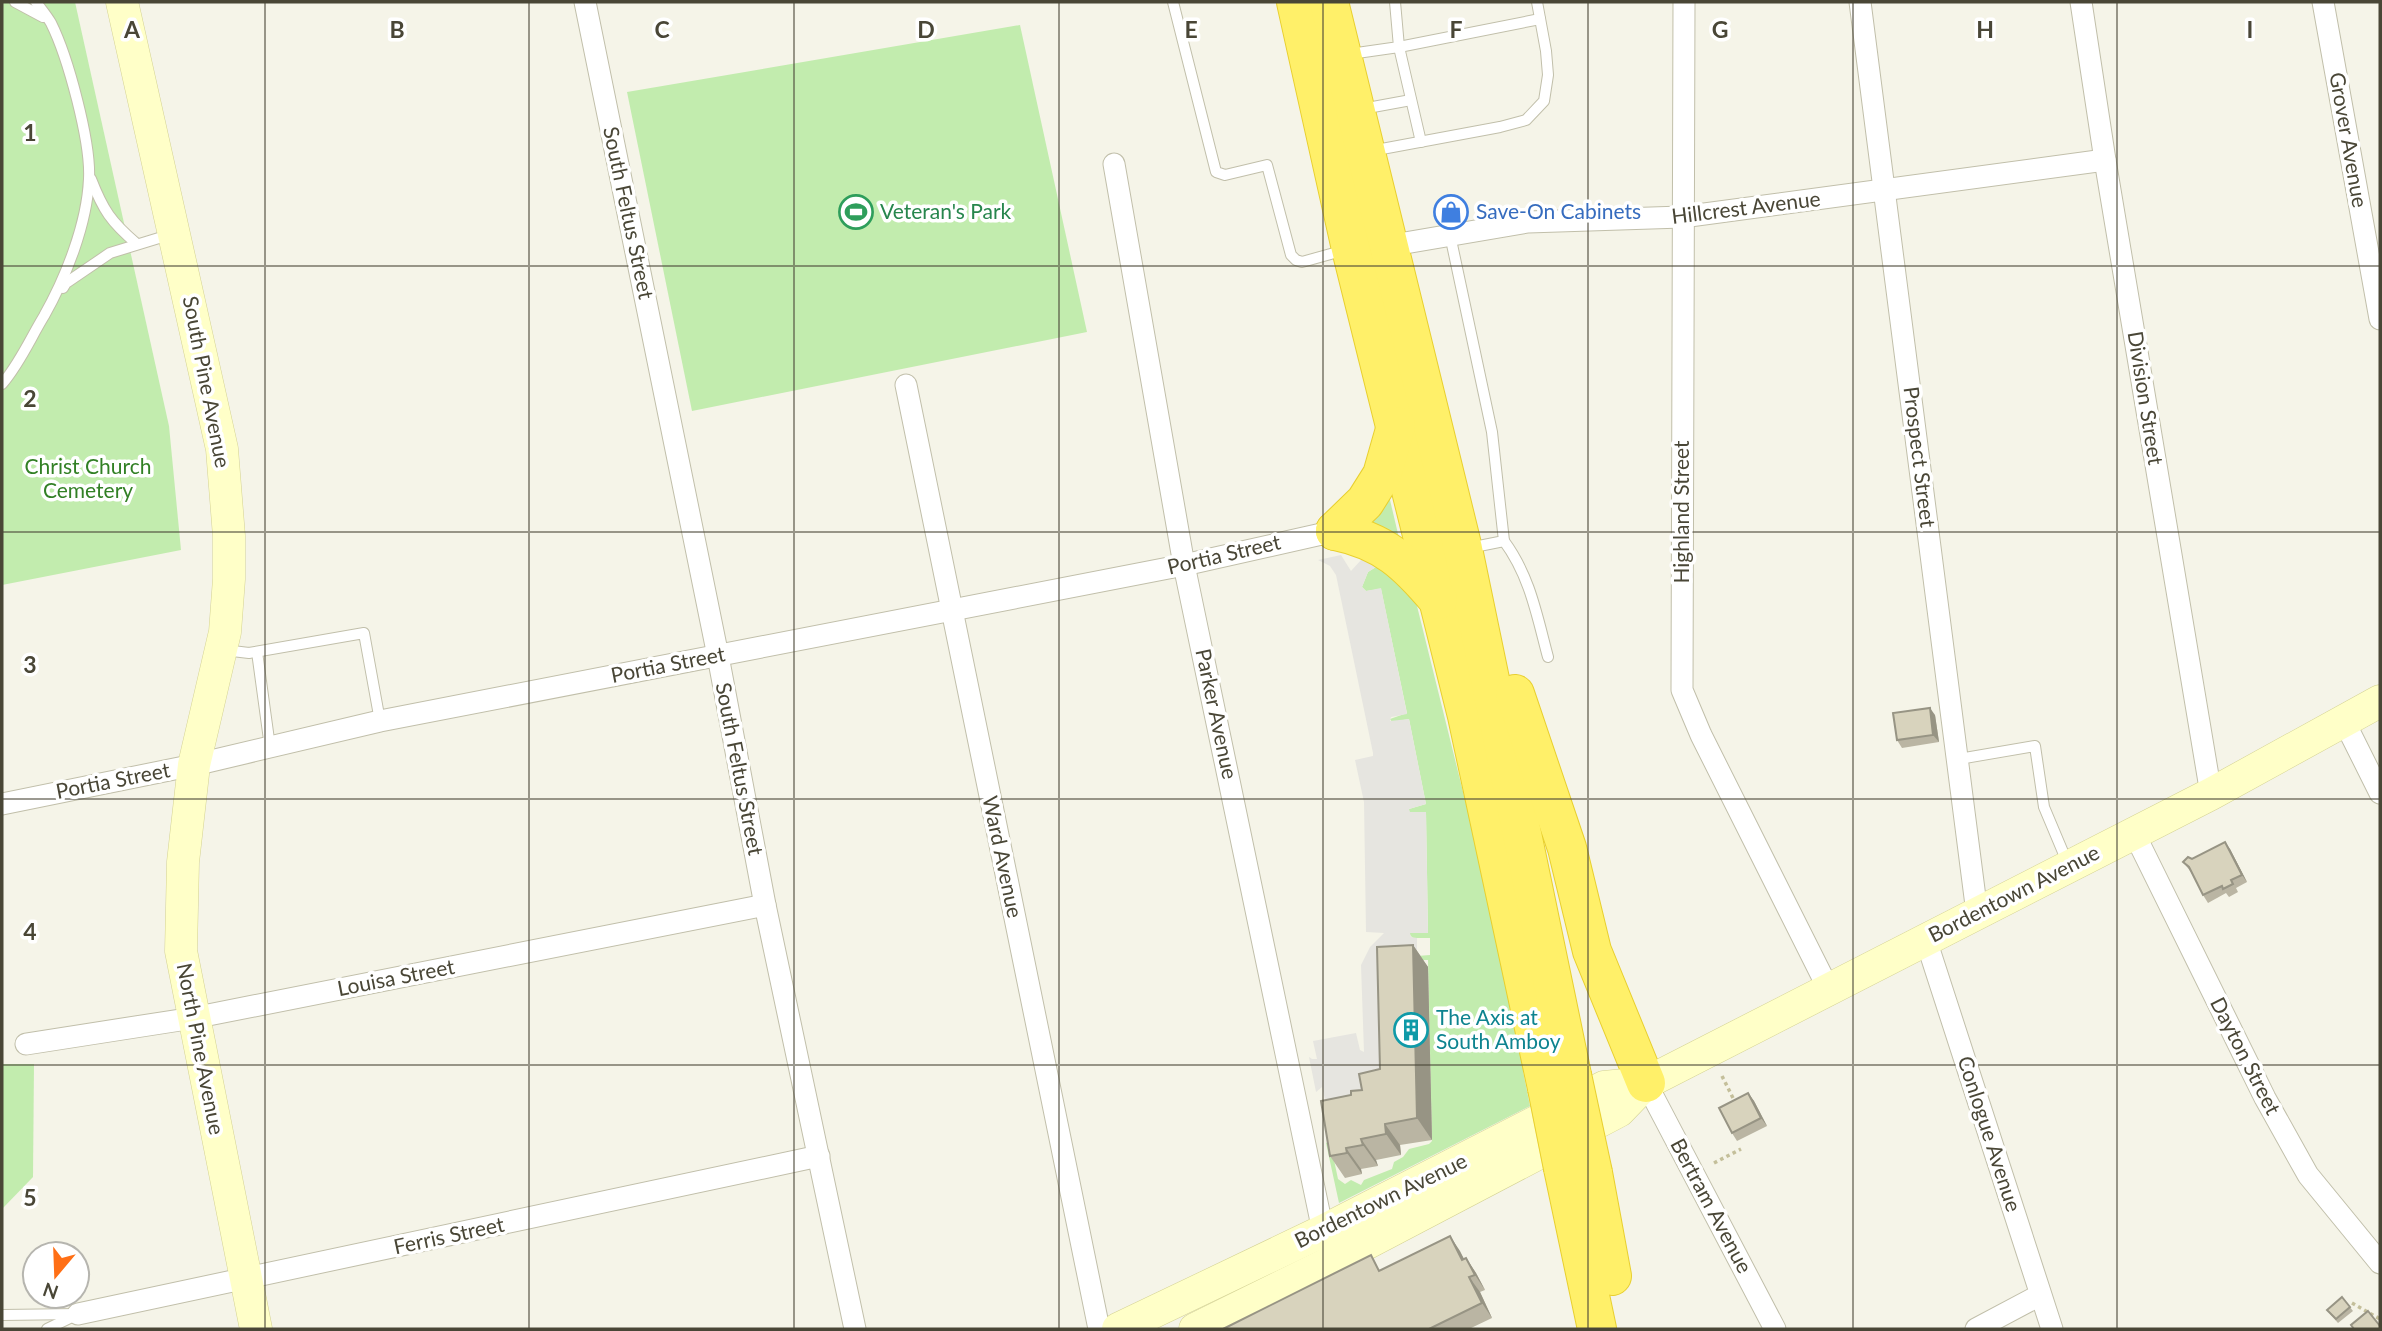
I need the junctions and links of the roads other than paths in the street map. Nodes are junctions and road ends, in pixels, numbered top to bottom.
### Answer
1 (15, 2) edge
2 (36, 2) edge
3 (122, 2) edge
4 (585, 2) edge
5 (1173, 2) edge
6 (1296, 2) edge
7 (1329, 2) edge
8 (1395, 2) edge
9 (1536, 2) edge
10 (1684, 2) edge
11 (1860, 2) edge
12 (2083, 2) edge
13 (2323, 2) edge
14 (1540, 19) junction
15 (51, 23) junction
16 (1399, 47) junction
17 (1342, 56) junction
18 (1411, 100) junction
19 (1355, 110) junction
20 (1421, 142) junction
21 (1365, 152) junction
22 (2105, 160) junction
23 (1114, 164) dead end
24 (89, 176) junction
25 (1884, 190) junction
26 (1682, 217) junction
27 (175, 234) junction
28 (1450, 235) junction
29 (137, 244) junction
30 (1369, 247) junction
31 (53, 302) junction
32 (2380, 319) edge
33 (2, 384) edge
34 (906, 385) dead end
35 (1396, 424) junction
36 (1335, 531) junction
37 (1504, 541) junction
38 (1463, 549) junction
39 (1184, 565) junction
40 (1438, 601) junction
41 (951, 609) junction
42 (221, 650) junction
43 (257, 652) junction
44 (718, 656) junction
45 (1548, 657) dead end
46 (2380, 701) edge
47 (380, 721) junction
48 (2344, 721) junction
49 (270, 747) junction
50 (1959, 759) junction
51 (194, 765) junction
52 (2380, 793) edge
53 (2211, 794) junction
54 (2, 804) edge
55 (2134, 833) junction
56 (2069, 867) junction
57 (765, 905) junction
58 (1978, 913) junction
59 (1926, 940) junction
60 (1828, 988) junction
61 (193, 1018) junction
62 (26, 1044) dead end
63 (1559, 1082) junction
64 (1646, 1083) junction
65 (818, 1156) junction
66 (1578, 1170) junction
67 (1471, 1172) junction
68 (1323, 1231) junction
69 (1335, 1260) junction
70 (2380, 1263) edge
71 (246, 1279) junction
72 (2040, 1295) junction
73 (78, 1314) junction
74 (2, 1315) edge
75 (47, 1329) edge
76 (257, 1329) edge
77 (855, 1329) edge
78 (1100, 1329) edge
79 (1118, 1329) edge
80 (1195, 1329) edge
81 (1597, 1329) edge
82 (1622, 1329) edge
83 (1775, 1329) edge
84 (1976, 1329) edge
85 (2052, 1329) edge

1 - 15 lane
2 - 15 lane
3 - 27 street, South Pine Avenue
4 - 44 street, South Feltus Street
5 - 30 lane
6 - 30 highway
7 - 17 highway
8 - 16 lane
9 - 14 lane
10 - 26 street, Highland Street
11 - 25 street, Prospect Street
12 - 22 street, Division Street
13 - 32 street, Grover Avenue
14 - 16 lane
14 - 20 lane
15 - 24 lane
16 - 17 lane
16 - 18 lane
17 - 19 highway
18 - 19 lane
18 - 20 lane
19 - 21 highway
20 - 21 lane
21 - 30 highway
22 - 25 street, Hillcrest Avenue
22 - 53 street, Division Street
23 - 39 street, Parker Avenue
24 - 29 lane
24 - 31 lane
25 - 26 street, Hillcrest Avenue
25 - 50 street, Prospect Street
26 - 28 street, Hillcrest Avenue
26 - 60 street, Highland Street
27 - 29 lane
27 - 42 street, South Pine Avenue
28 - 30 street, Hillcrest Avenue
28 - 37 lane
29 - 31 lane
30 - 35 highway
30 - 38 highway
31 - 33 lane
34 - 41 street, Ward Avenue
35 - 36 highway
35 - 40 highway
36 - 39 street, Portia Street
36 - 40 highway
37 - 38 lane
37 - 45 lane
38 - 63 highway
38 - 64 highway
39 - 41 street, Portia Street
39 - 68 street, Parker Avenue
40 - 63 highway
41 - 44 street, Portia Street
41 - 78 street, Ward Avenue
42 - 43 lane
42 - 51 street, South Pine Avenue
43 - 47 lane
43 - 49 lane
44 - 47 street, Portia Street
44 - 57 street, South Feltus Street
46 - 48 street, Bordentown Avenue
47 - 49 street, Portia Street
48 - 52 street
48 - 53 street, Bordentown Avenue
49 - 51 street, Portia Street
50 - 56 lane
50 - 58 street, Prospect Street
51 - 54 street, Portia Street
51 - 61 street, North Pine Avenue
53 - 55 street, Bordentown Avenue
55 - 56 street, Bordentown Avenue
55 - 70 street, Dayton Street
56 - 58 street, Bordentown Avenue
57 - 61 street, Louisa Street
57 - 65 street, South Feltus Street
58 - 59 street, Bordentown Avenue
59 - 60 street, Bordentown Avenue
59 - 72 street, Conlogue Avenue
60 - 64 street, Bordentown Avenue
61 - 62 street, Louisa Street
61 - 71 street, North Pine Avenue
63 - 66 highway, bridge
64 - 67 street, Bordentown Avenue
64 - 83 street, Bertram Avenue
65 - 71 street, Ferris Street
65 - 77 street, South Feltus Street
66 - 81 highway
66 - 82 highway
67 - 68 street, Bordentown Avenue
67 - 69 street, Bordentown Avenue
68 - 69 street, Parker Avenue
68 - 79 street, Bordentown Avenue
69 - 80 street, Bordentown Avenue
71 - 73 street, Ferris Street
71 - 76 street, North Pine Avenue
72 - 84 street
72 - 85 street, Conlogue Avenue
73 - 74 lane, Ferris Street
73 - 75 lane, Ferris Street

